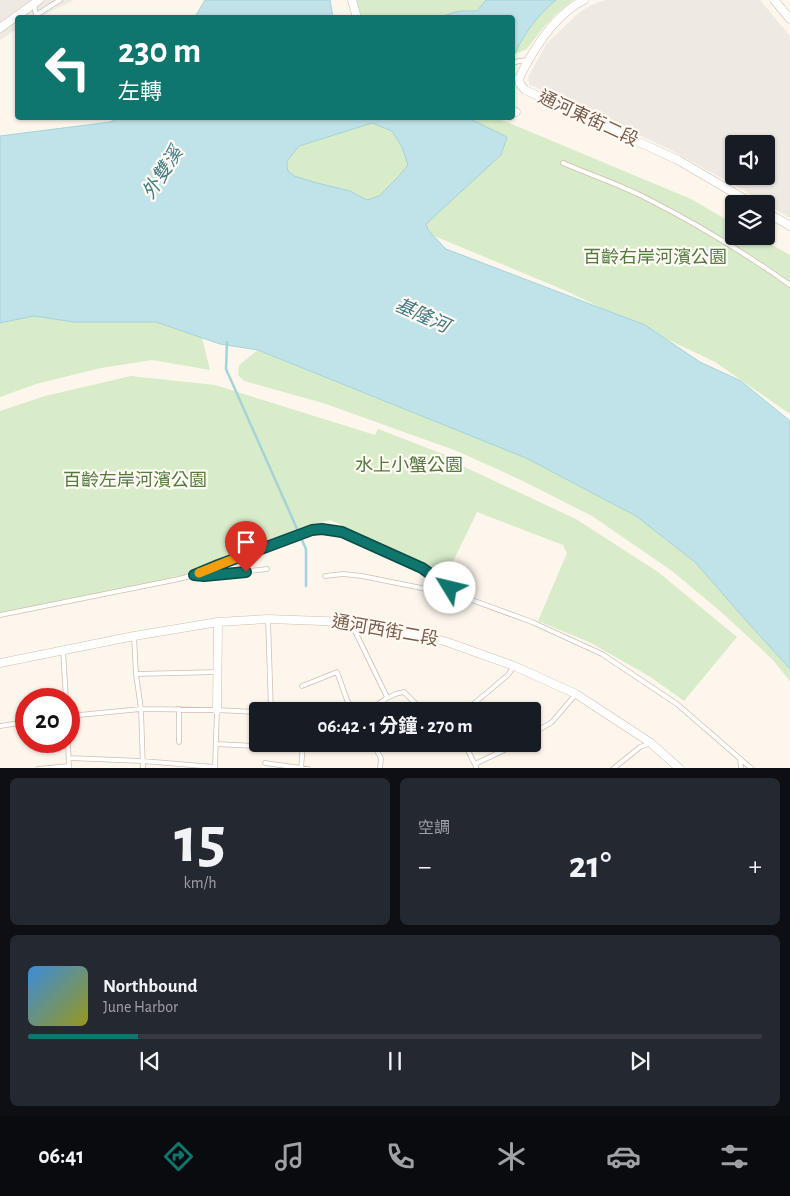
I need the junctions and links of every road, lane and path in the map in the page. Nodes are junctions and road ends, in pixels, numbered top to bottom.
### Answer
1 (60, 0) edge
2 (352, 0) edge
3 (584, 0) edge
4 (774, 0) edge
5 (34, 1) edge
6 (16, 15) edge
7 (356, 15) edge
8 (15, 16) edge
9 (790, 19) edge
10 (0, 28) edge
11 (528, 60) junction
12 (515, 62) edge
13 (563, 163) dead end
14 (738, 195) edge
15 (775, 217) edge
16 (790, 226) edge
17 (790, 285) edge
18 (267, 569) dead end
19 (194, 575) junction
20 (325, 576) dead end
21 (458, 595) junction
22 (0, 615) edge
23 (268, 619) junction
24 (218, 622) junction
25 (350, 622) junction
26 (134, 636) junction
27 (63, 650) junction
28 (0, 663) edge
29 (514, 666) junction
30 (218, 672) junction
31 (136, 674) junction
32 (302, 686) dead end
33 (65, 688) edge
34 (576, 694) junction
35 (387, 697) junction
36 (271, 702) edge
37 (349, 702) edge
38 (381, 702) edge
39 (414, 702) edge
40 (476, 702) edge
41 (141, 709) junction
42 (179, 709) junction
43 (217, 710) junction
44 (249, 712) edge
45 (80, 715) edge
46 (15, 724) edge
47 (0, 726) edge
48 (541, 729) edge
49 (179, 742) dead end
50 (652, 743) junction
51 (216, 744) junction
52 (249, 746) edge
53 (302, 752) edge
54 (377, 752) edge
55 (469, 752) edge
56 (500, 752) edge
57 (69, 753) edge
58 (69, 758) junction
59 (740, 759) junction
60 (142, 761) junction
61 (264, 763) dead end
62 (475, 764) junction
63 (69, 767) edge
64 (38, 768) edge
65 (143, 768) edge
66 (215, 768) edge
67 (301, 768) edge
68 (308, 768) edge
69 (380, 768) edge
70 (477, 768) edge
71 (613, 768) edge
72 (680, 768) edge
73 (741, 768) edge
74 (752, 768) edge

1 - 5 lane
2 - 7 street
3 - 11 street, 通河東街二段
4 - 9 street
5 - 6 street
8 - 10 street
11 - 12 lane
11 - 14 street, 通河東街二段
13 - 17 lane
15 - 16 street
18 - 19 lane
19 - 21 lane
19 - 22 lane
20 - 21 lane
21 - 59 lane
23 - 24 street, 通河西街二段
23 - 25 street, 通河西街二段
23 - 36 lane
24 - 26 street, 通河西街二段
24 - 30 street
25 - 29 street, 通河西街二段
25 - 35 lane
26 - 27 street, 通河西街二段
26 - 31 lane
27 - 28 street, 通河西街二段
27 - 33 lane
29 - 34 street, 通河西街二段
29 - 40 lane
30 - 31 lane
30 - 43 street
31 - 41 lane
32 - 37 lane
34 - 48 lane
34 - 50 street, 通河西街二段
35 - 38 lane
35 - 39 lane
41 - 42 lane
41 - 45 lane
41 - 60 lane
42 - 43 lane
42 - 49 lane
43 - 44 lane
43 - 51 lane
46 - 47 lane
50 - 71 lane
50 - 72 street, 通河西街二段
51 - 52 lane
51 - 66 lane
53 - 67 lane
54 - 69 lane
55 - 62 lane
56 - 62 lane
57 - 58 lane
58 - 60 lane
58 - 63 lane
59 - 73 lane
59 - 74 lane
60 - 65 lane
60 - 66 lane
61 - 67 lane
62 - 70 lane
63 - 64 lane
67 - 68 lane

